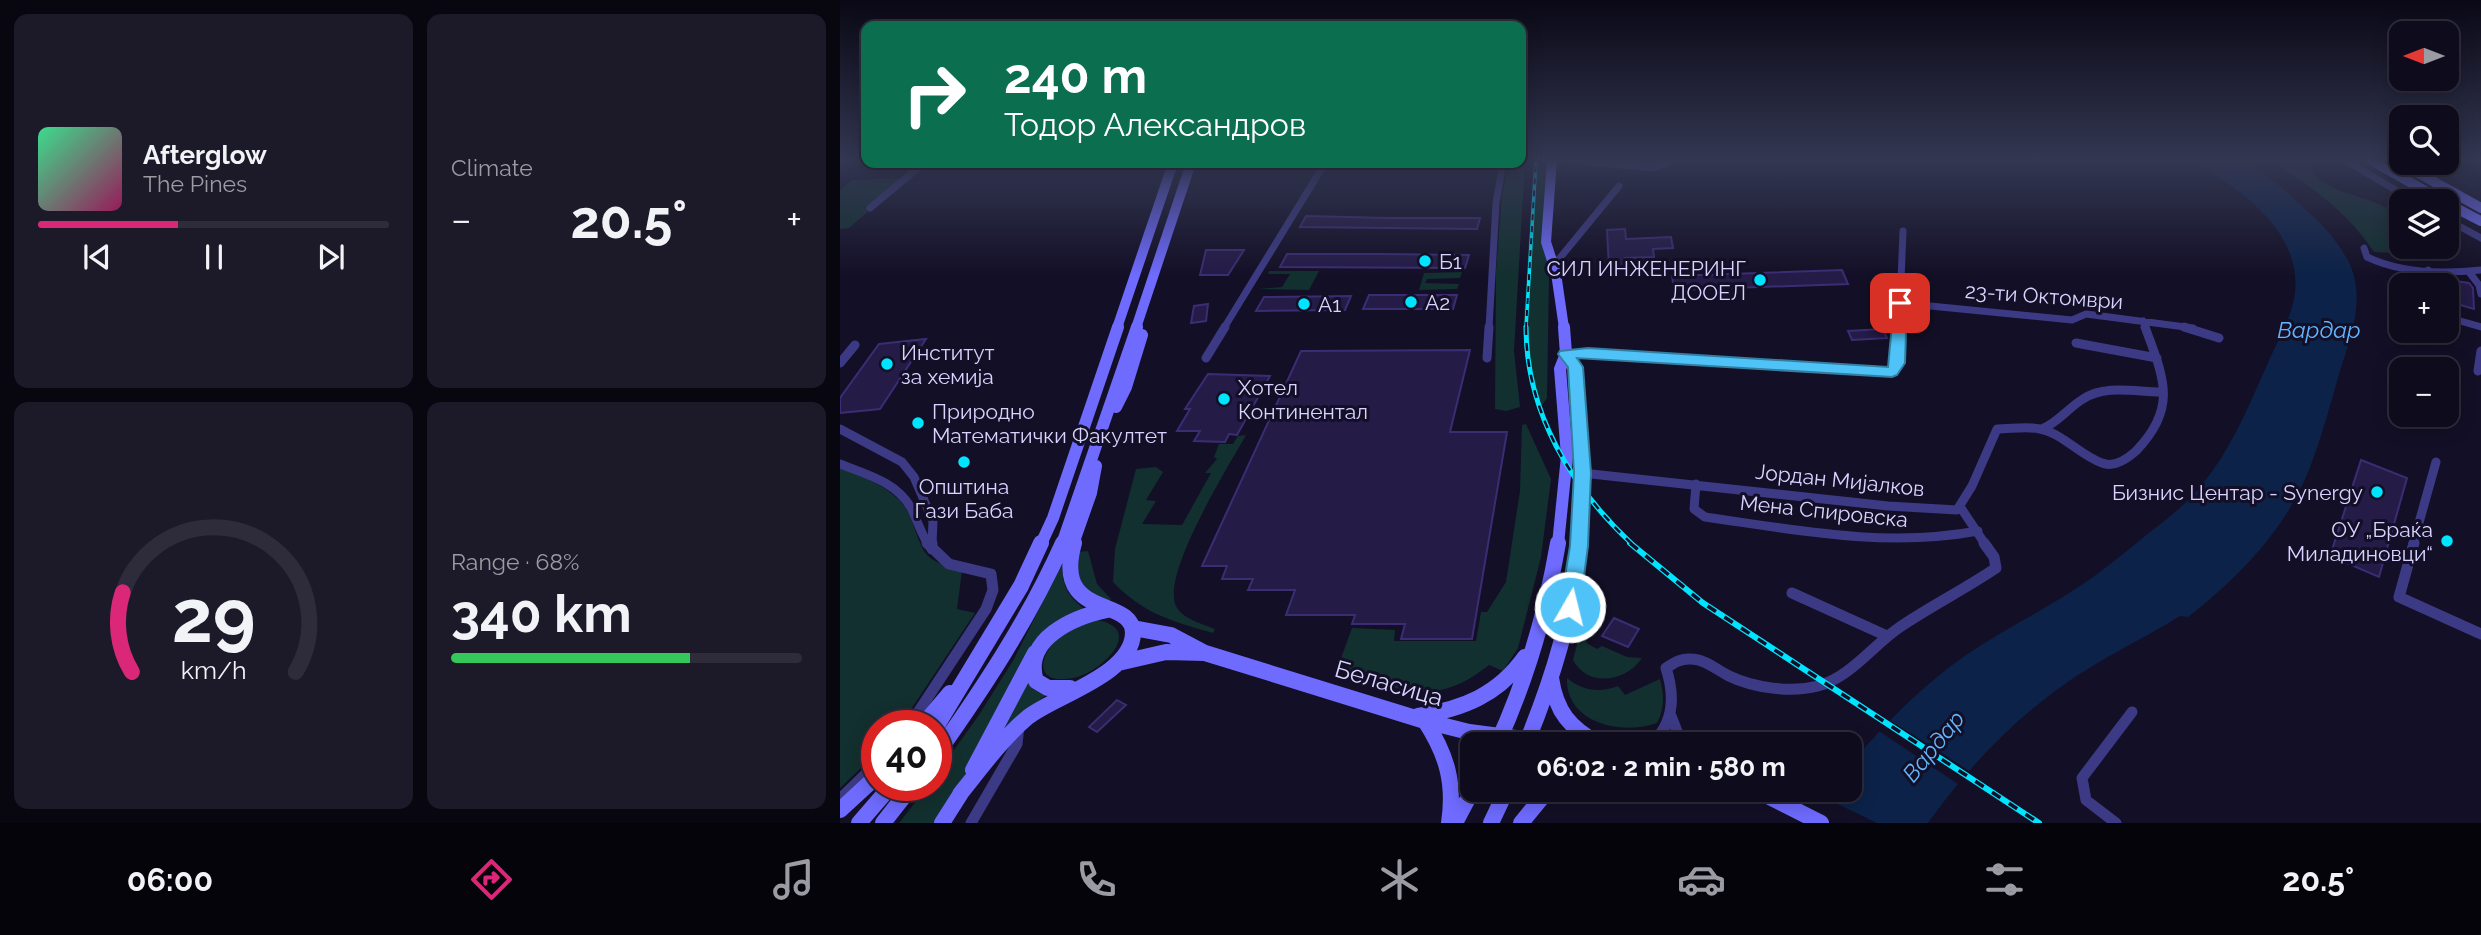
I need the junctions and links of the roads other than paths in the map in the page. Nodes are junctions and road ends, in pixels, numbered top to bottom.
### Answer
1 (882, 198) edge
2 (1161, 198) edge
3 (1179, 198) edge
4 (1303, 198) edge
5 (1497, 198) edge
6 (1549, 198) edge
7 (1609, 198) edge
8 (2464, 198) edge
9 (870, 208) dead end
10 (2481, 208) edge
11 (2459, 209) edge
12 (2481, 221) edge
13 (2459, 226) edge
14 (1903, 231) dead end
15 (2481, 238) edge
16 (2364, 248) dead end
17 (1552, 263) junction
18 (2428, 270) junction
19 (2481, 270) edge
20 (2469, 272) junction
21 (2427, 273) edge
22 (2481, 294) edge
23 (1900, 303) junction
24 (2143, 321) junction
25 (2459, 321) edge
26 (2481, 327) edge
27 (2219, 338) dead end
28 (2076, 343) dead end
29 (855, 345) dead end
30 (2481, 351) edge
31 (1566, 354) junction
32 (1206, 358) dead end
33 (1487, 358) dead end
34 (2157, 358) junction
35 (840, 363) edge
36 (2478, 371) dead end
37 (2161, 392) junction
38 (840, 429) edge
39 (2042, 429) junction
40 (1094, 455) junction
41 (2436, 462) dead end
42 (840, 464) edge
43 (1582, 473) junction
44 (1696, 484) junction
45 (1961, 508) junction
46 (1978, 531) junction
47 (932, 551) junction
48 (1792, 593) dead end
49 (1108, 610) junction
50 (1133, 628) junction
51 (2481, 634) edge
52 (1887, 636) junction
53 (1537, 639) junction
54 (1035, 653) junction
55 (1205, 653) junction
56 (974, 663) junction
57 (1118, 664) junction
58 (1551, 675) junction
59 (1076, 688) junction
60 (919, 710) edge
61 (935, 710) edge
62 (946, 710) edge
63 (2132, 712) dead end
64 (1670, 714) junction
65 (1418, 719) junction
66 (1019, 726) junction
67 (952, 732) edge
68 (1468, 732) edge
69 (1502, 732) edge
70 (1531, 732) edge
71 (1580, 732) edge
72 (1664, 732) edge
73 (1677, 732) edge
74 (861, 779) edge
75 (861, 791) edge
76 (960, 794) junction
77 (840, 799) edge
78 (878, 801) edge
79 (900, 801) edge
80 (1466, 802) edge
81 (1501, 802) edge
82 (1538, 802) edge
83 (1780, 802) edge
84 (840, 810) edge
85 (859, 823) edge
86 (883, 823) edge
87 (942, 823) edge
88 (971, 823) edge
89 (1449, 823) edge
90 (1455, 823) edge
91 (1491, 823) edge
92 (1521, 823) edge
93 (1821, 823) edge
94 (2116, 823) edge

1 - 9 street
2 - 56 street
3 - 40 street
4 - 32 street
5 - 33 street
6 - 17 street
7 - 17 street
8 - 10 street
11 - 12 street
13 - 15 street
14 - 23 street
16 - 18 street
17 - 31 street
18 - 20 street
18 - 21 street
19 - 20 street
20 - 22 street
23 - 24 street, 23-ти Октомври
23 - 31 street
24 - 27 street, 23-ти Октомври
24 - 34 street, 23-ти Октомври
25 - 26 street
28 - 34 street
29 - 35 street
30 - 36 street
31 - 43 street
31 - 53 street
34 - 37 street, 23-ти Октомври
37 - 39 street
37 - 39 street, 23-ти Октомври
38 - 47 street
39 - 45 street
40 - 49 street
40 - 67 street
41 - 51 street
42 - 47 street
43 - 44 street, Јордан Мијалков
43 - 58 street
44 - 45 street, Јордан Мијалков
44 - 46 street, Мена Спировска
45 - 46 street
46 - 52 street
47 - 60 street
48 - 52 street
49 - 50 street
49 - 54 street
50 - 55 street, Беласица
50 - 57 street
52 - 64 street
53 - 65 street
53 - 69 street
54 - 59 street
54 - 76 street
55 - 57 street, Беласица
55 - 65 street, Беласица
56 - 61 street
56 - 62 street
57 - 59 street
58 - 70 street
58 - 71 street
59 - 66 street
63 - 94 street
64 - 72 street
64 - 73 street
65 - 68 street, Беласица
65 - 89 street
66 - 76 street
66 - 88 street
74 - 77 street
75 - 84 street
76 - 87 street
78 - 85 street
79 - 86 street
80 - 90 street
81 - 91 street
82 - 92 street
83 - 93 street

